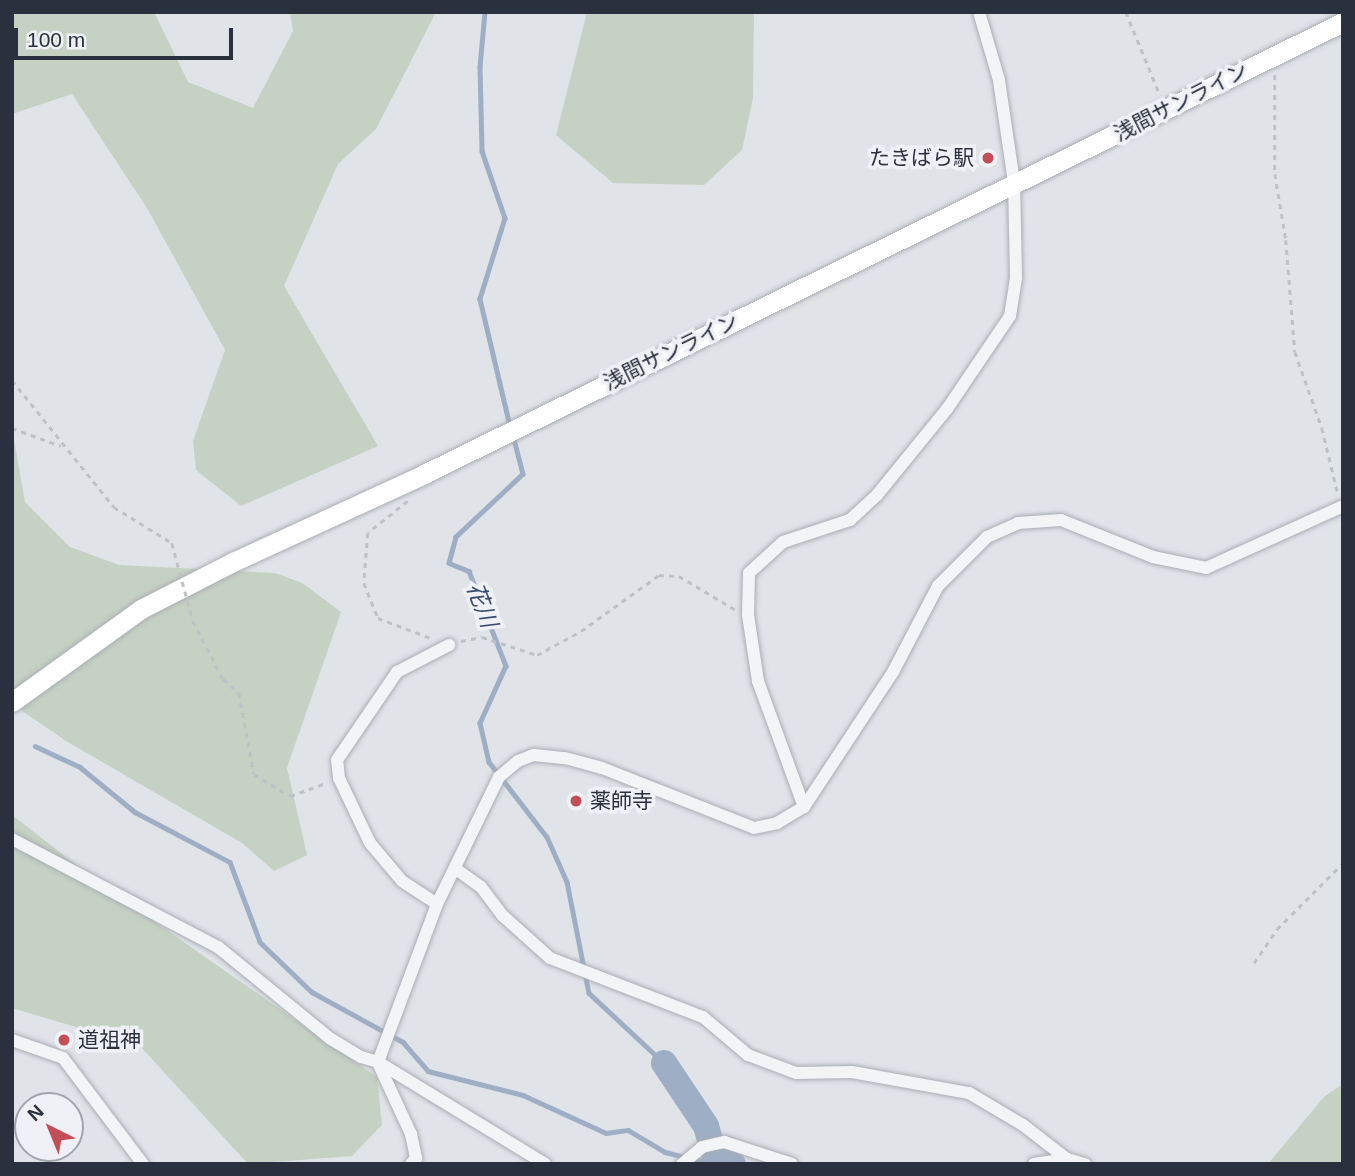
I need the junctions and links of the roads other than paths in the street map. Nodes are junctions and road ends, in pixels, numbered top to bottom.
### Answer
1 (979, 12) edge
2 (1343, 22) edge
3 (1014, 183) junction
4 (1342, 507) edge
5 (449, 645) road end
6 (12, 702) edge
7 (804, 807) junction
8 (12, 839) edge
9 (456, 869) junction
10 (437, 904) junction
11 (12, 1040) edge
12 (378, 1062) junction
13 (1067, 1159) junction
14 (143, 1164) edge
15 (411, 1164) edge
16 (545, 1164) edge
17 (682, 1164) edge
18 (792, 1164) edge
19 (1034, 1164) edge
20 (1085, 1164) edge

1 - 3 street
2 - 3 main road, 浅間サンライン
3 - 6 main road, 浅間サンライン
3 - 7 street
4 - 7 street
5 - 10 street
7 - 9 street
8 - 12 street
9 - 10 street
9 - 13 street
10 - 12 street
11 - 14 street
12 - 15 street
12 - 16 street
13 - 19 street
13 - 20 street
17 - 18 street

